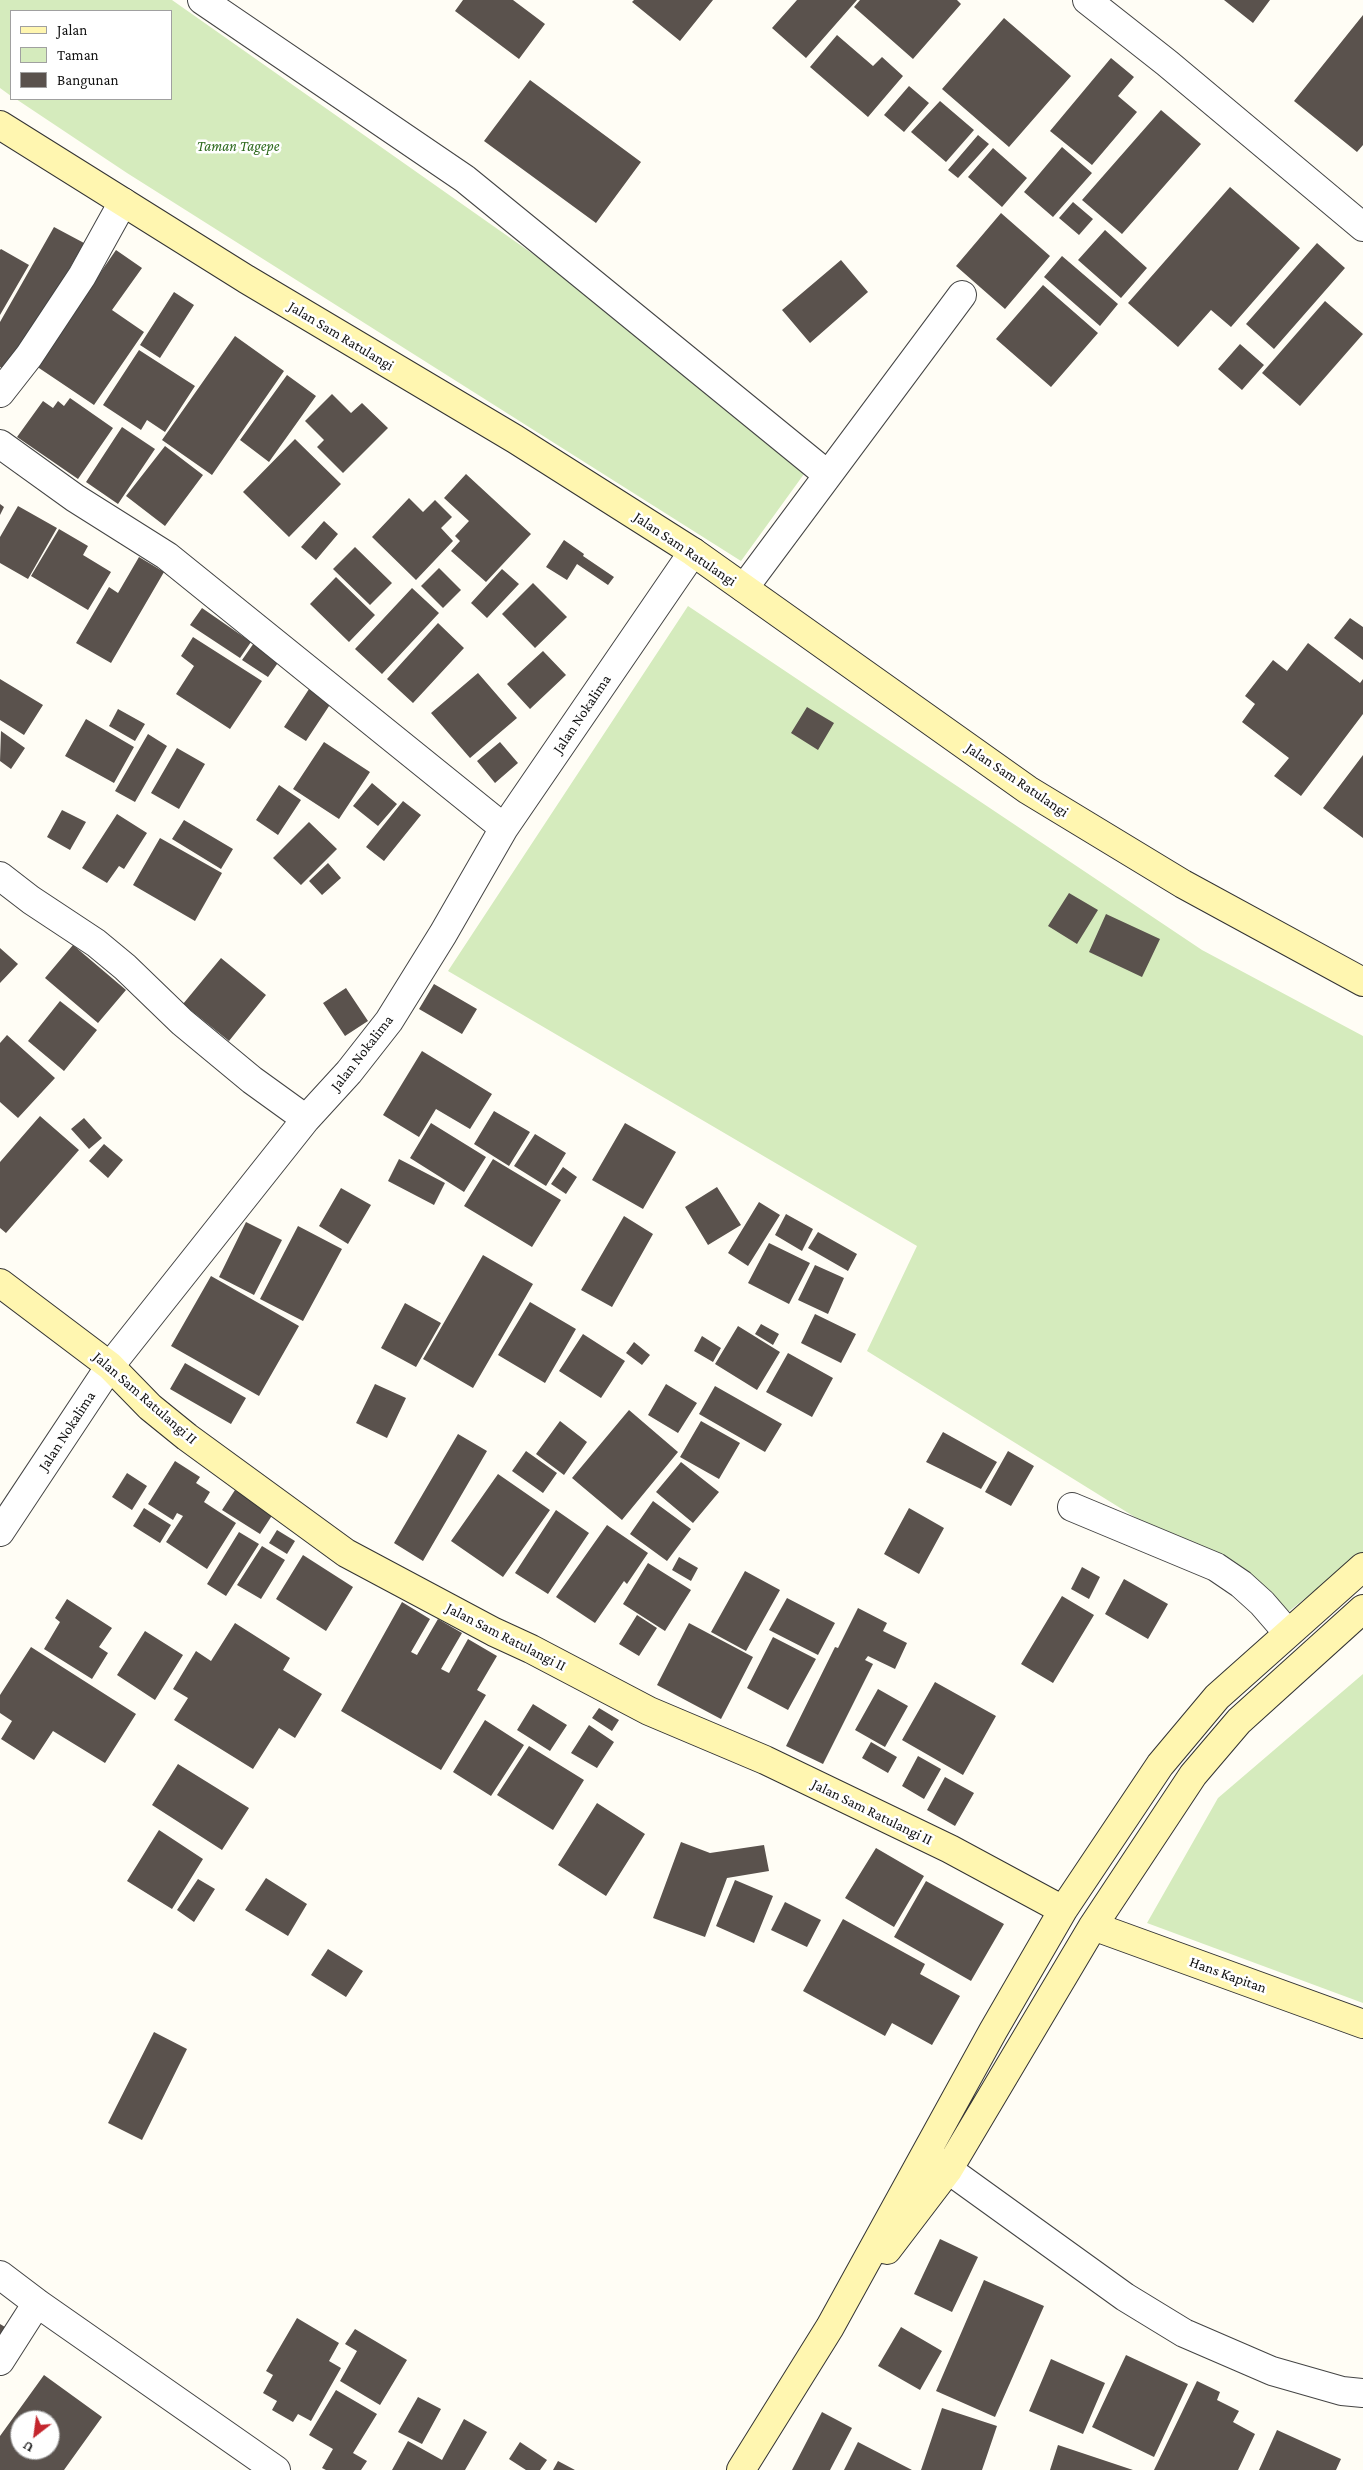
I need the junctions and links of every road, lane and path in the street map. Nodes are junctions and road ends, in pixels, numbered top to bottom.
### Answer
1 (202, 0) edge
2 (1087, 0) edge
3 (0, 125) edge
4 (123, 202) junction
5 (1363, 227) edge
6 (962, 295) dead end
7 (0, 393) edge
8 (0, 444) edge
9 (828, 475) junction
10 (693, 552) junction
11 (744, 588) junction
12 (504, 828) junction
13 (0, 876) edge
14 (1363, 982) edge
15 (306, 1119) junction
16 (0, 1282) edge
17 (110, 1366) junction
18 (1072, 1508) dead end
19 (0, 1532) edge
20 (1363, 1567) edge
21 (1363, 1609) edge
22 (1288, 1633) junction
23 (1064, 1910) junction
24 (1093, 1926) junction
25 (1363, 2024) edge
26 (925, 2153) junction
27 (948, 2170) junction
28 (0, 2274) edge
29 (37, 2303) junction
30 (830, 2327) junction
31 (0, 2361) edge
32 (1363, 2393) edge
33 (276, 2470) edge
34 (741, 2470) edge

1 - 9 street
2 - 5 street
3 - 4 main road, Jalan Sam Ratulangi
4 - 7 street
4 - 10 main road, Jalan Sam Ratulangi
6 - 9 street
8 - 12 street
9 - 11 street
10 - 11 main road, Jalan Sam Ratulangi
10 - 12 street, Jalan Nokalima
11 - 14 main road, Jalan Sam Ratulangi
12 - 15 street, Jalan Nokalima
13 - 15 street
15 - 17 street, Jalan Nokalima
16 - 17 main road, Jalan Sam Ratulangi II
17 - 19 street, Jalan Nokalima
17 - 23 main road, Jalan Sam Ratulangi II
18 - 22 street
20 - 22 main road
21 - 24 main road
22 - 23 main road
23 - 26 main road
24 - 25 main road, Hans Kapitan
24 - 27 main road
26 - 27 street
26 - 30 main road
27 - 30 main road
27 - 32 street
28 - 29 street
29 - 31 street
29 - 33 street
30 - 34 main road

